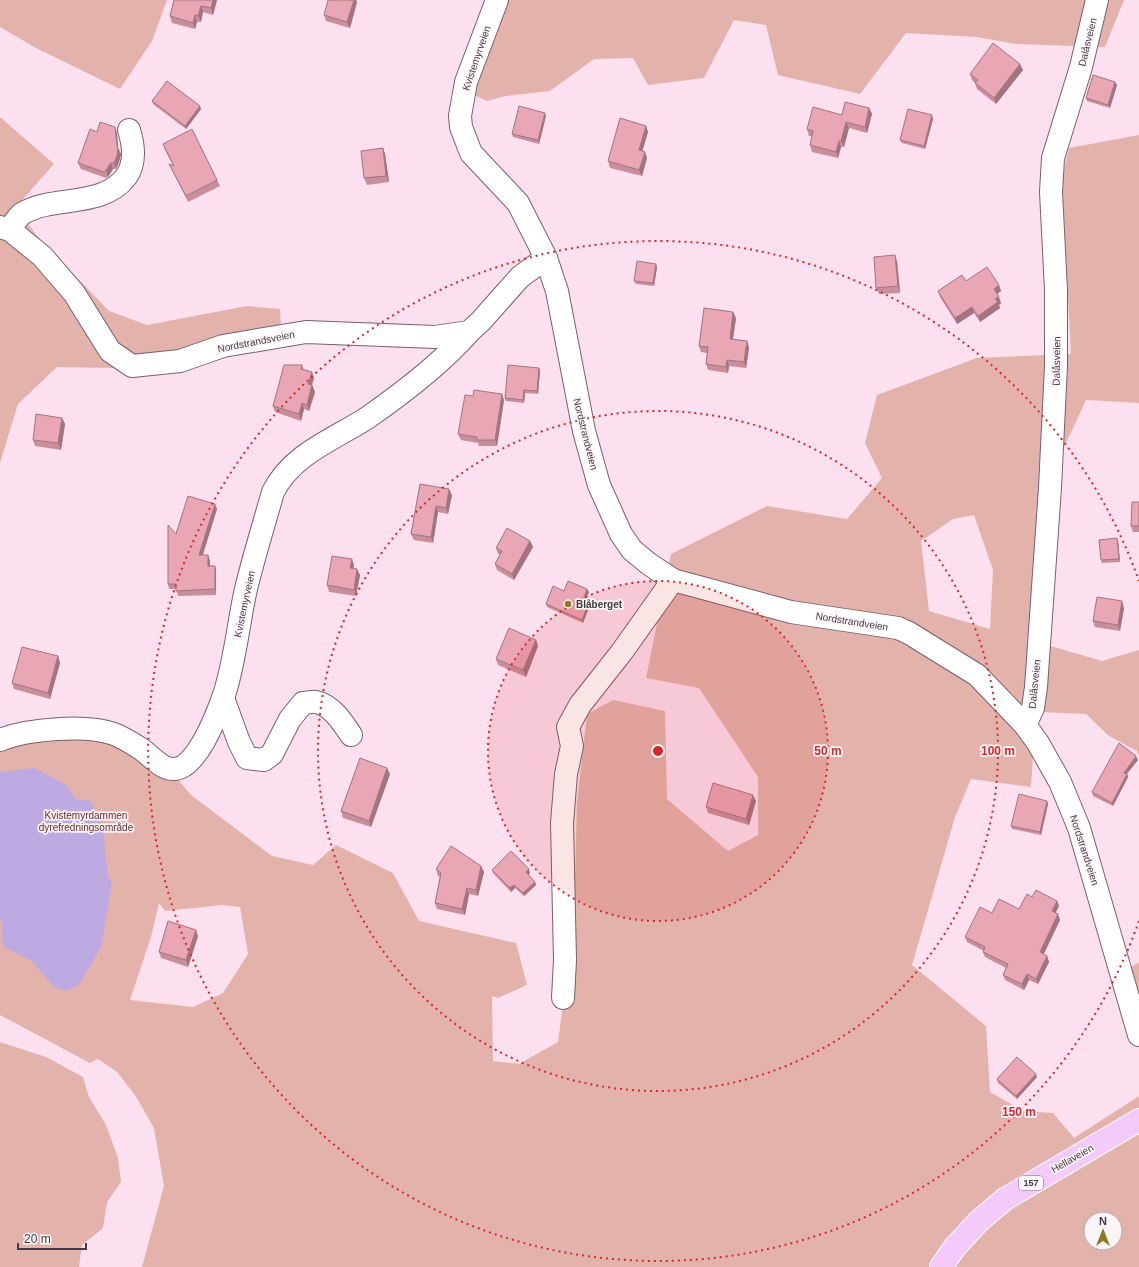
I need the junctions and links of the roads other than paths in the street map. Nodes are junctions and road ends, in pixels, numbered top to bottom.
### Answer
1 (497, 0) edge
2 (1097, 0) edge
3 (129, 130) dead end
4 (5, 228) edge
5 (546, 258) junction
6 (469, 332) junction
7 (673, 580) junction
8 (223, 698) junction
9 (1025, 725) junction
10 (351, 735) dead end
11 (0, 740) edge
12 (563, 998) dead end
13 (1139, 1035) edge
14 (1139, 1120) edge
15 (941, 1267) edge

1 - 5 street, Kvistemyrveien
2 - 9 street, Dalåsveien
3 - 4 street
4 - 6 street, Nordstrandsveien
5 - 6 street
5 - 7 street, Nordstrandveien
6 - 8 street, Kvistemyrveien
7 - 9 street, Nordstrandveien
7 - 12 street
8 - 10 street
8 - 11 street, Kvistemyrveien
9 - 13 street, Nordstrandveien
14 - 15 main road, Hellaveien / 157

